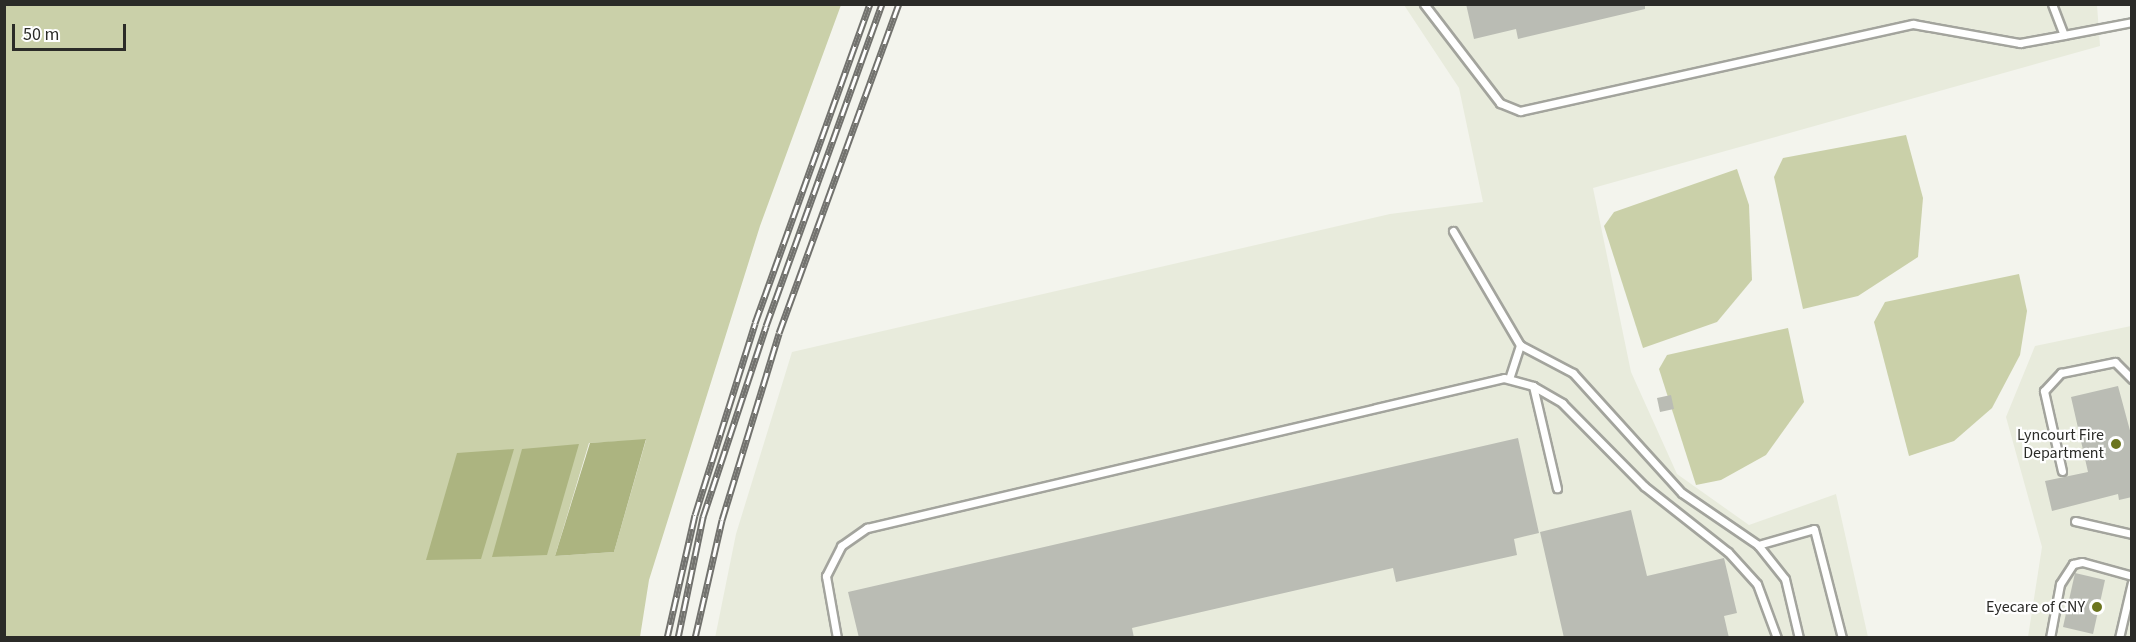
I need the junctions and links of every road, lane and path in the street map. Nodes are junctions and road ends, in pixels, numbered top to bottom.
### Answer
1 (1424, 4) edge
2 (2052, 4) edge
3 (2132, 22) edge
4 (2064, 35) junction
5 (1453, 231) dead end
6 (1520, 345) junction
7 (1509, 379) junction
8 (2132, 379) edge
9 (1533, 386) junction
10 (2062, 471) dead end
11 (1557, 488) dead end
12 (2075, 521) dead end
13 (2132, 534) edge
14 (1758, 545) junction
15 (2132, 576) edge
16 (2132, 582) edge
17 (837, 638) edge
18 (1777, 638) edge
19 (1799, 638) edge
20 (1842, 638) edge
21 (2050, 638) edge
22 (2118, 638) edge

1 - 4 lane
2 - 4 lane
3 - 4 lane
5 - 6 lane
6 - 7 lane
6 - 14 lane
7 - 9 lane
7 - 17 lane
8 - 10 lane
9 - 11 lane
9 - 18 lane
12 - 13 lane
14 - 19 lane
14 - 20 lane
15 - 21 lane
16 - 22 lane

